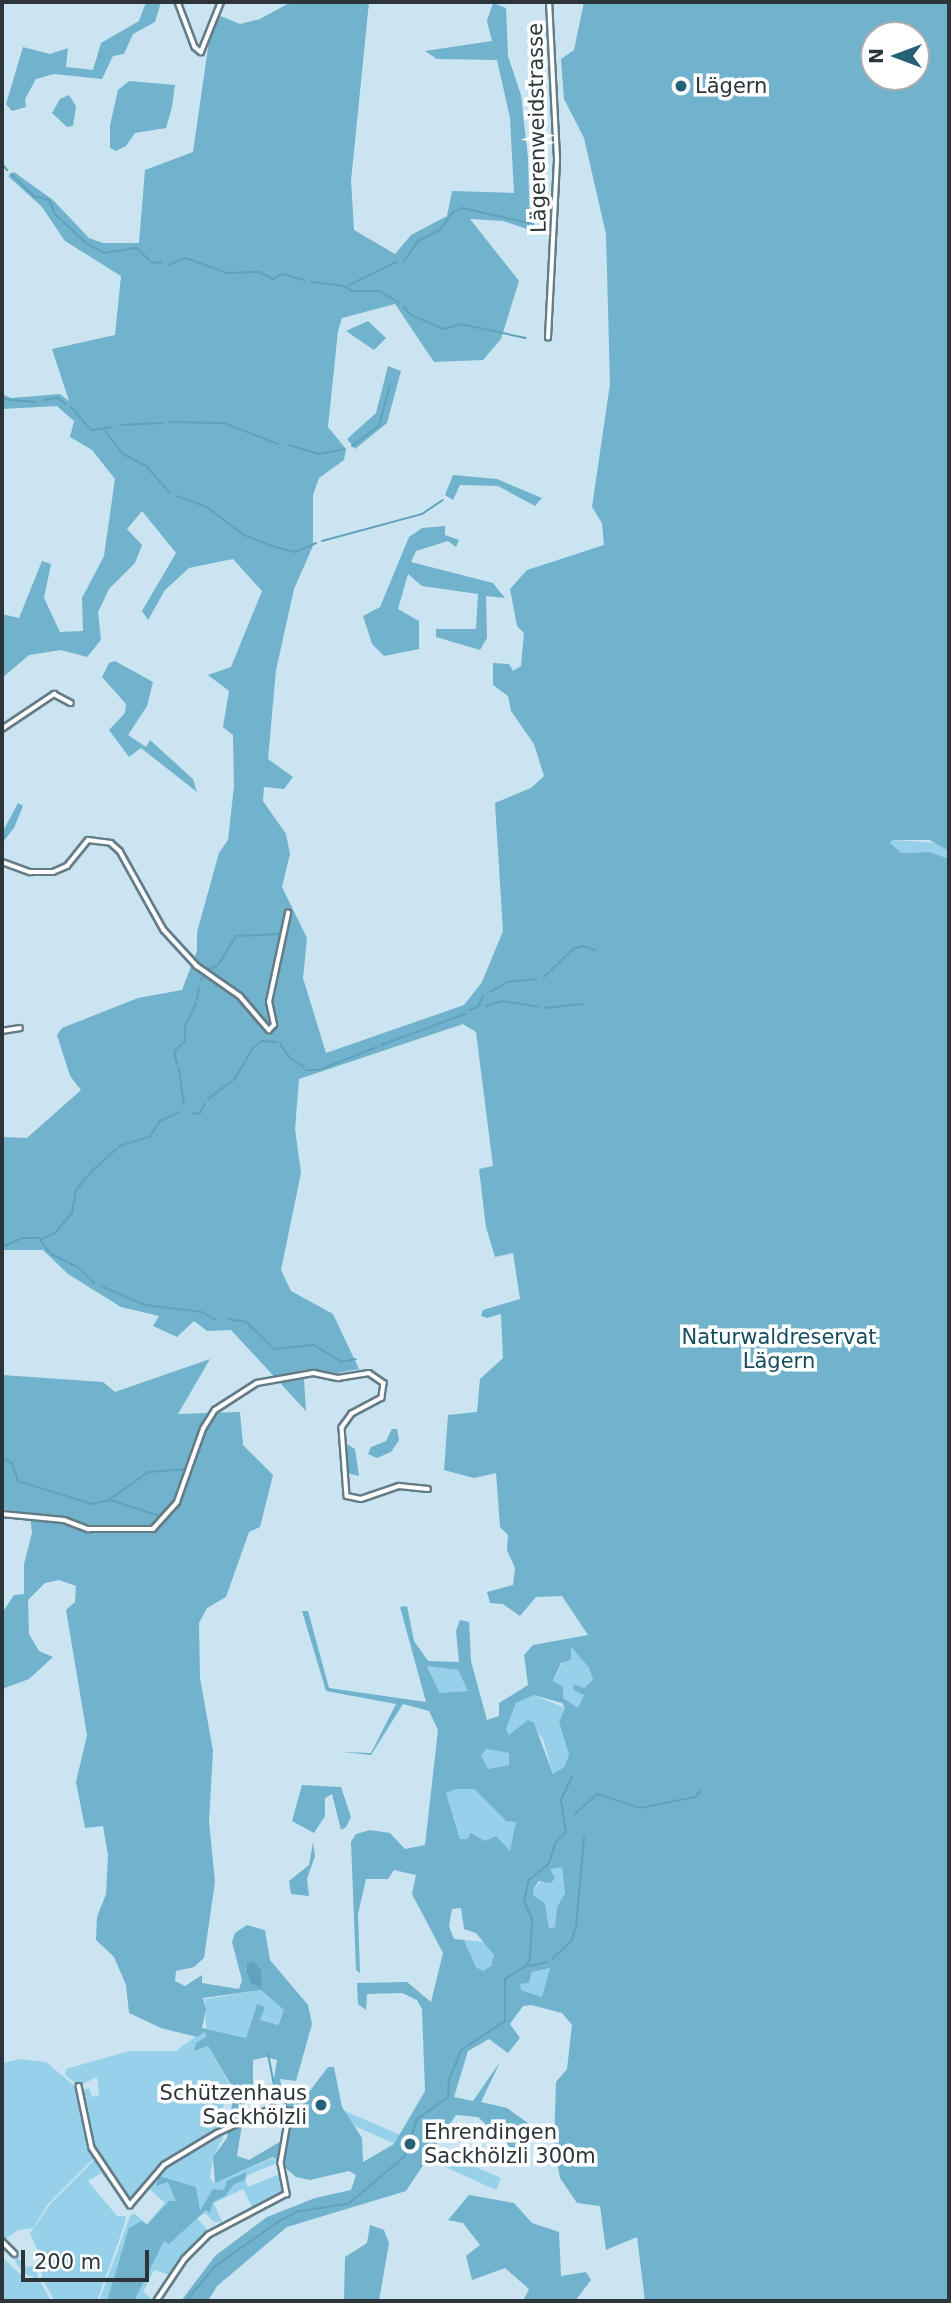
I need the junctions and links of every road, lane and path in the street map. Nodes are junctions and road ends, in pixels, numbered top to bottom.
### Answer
1 (178, 2) edge
2 (221, 2) edge
3 (549, 2) edge
4 (548, 338) dead end
5 (71, 703) dead end
6 (2, 729) edge
7 (2, 862) edge
8 (288, 913) dead end
9 (20, 1028) dead end
10 (2, 1031) edge
11 (428, 1489) dead end
12 (2, 1514) edge
13 (79, 2086) dead end
14 (2, 2241) edge
15 (15, 2254) dead end
16 (157, 2301) edge

1 - 2 street
3 - 4 street, Lägerenweidstrasse
5 - 6 street
7 - 8 street
9 - 10 street
11 - 12 street
13 - 16 street
14 - 15 street

